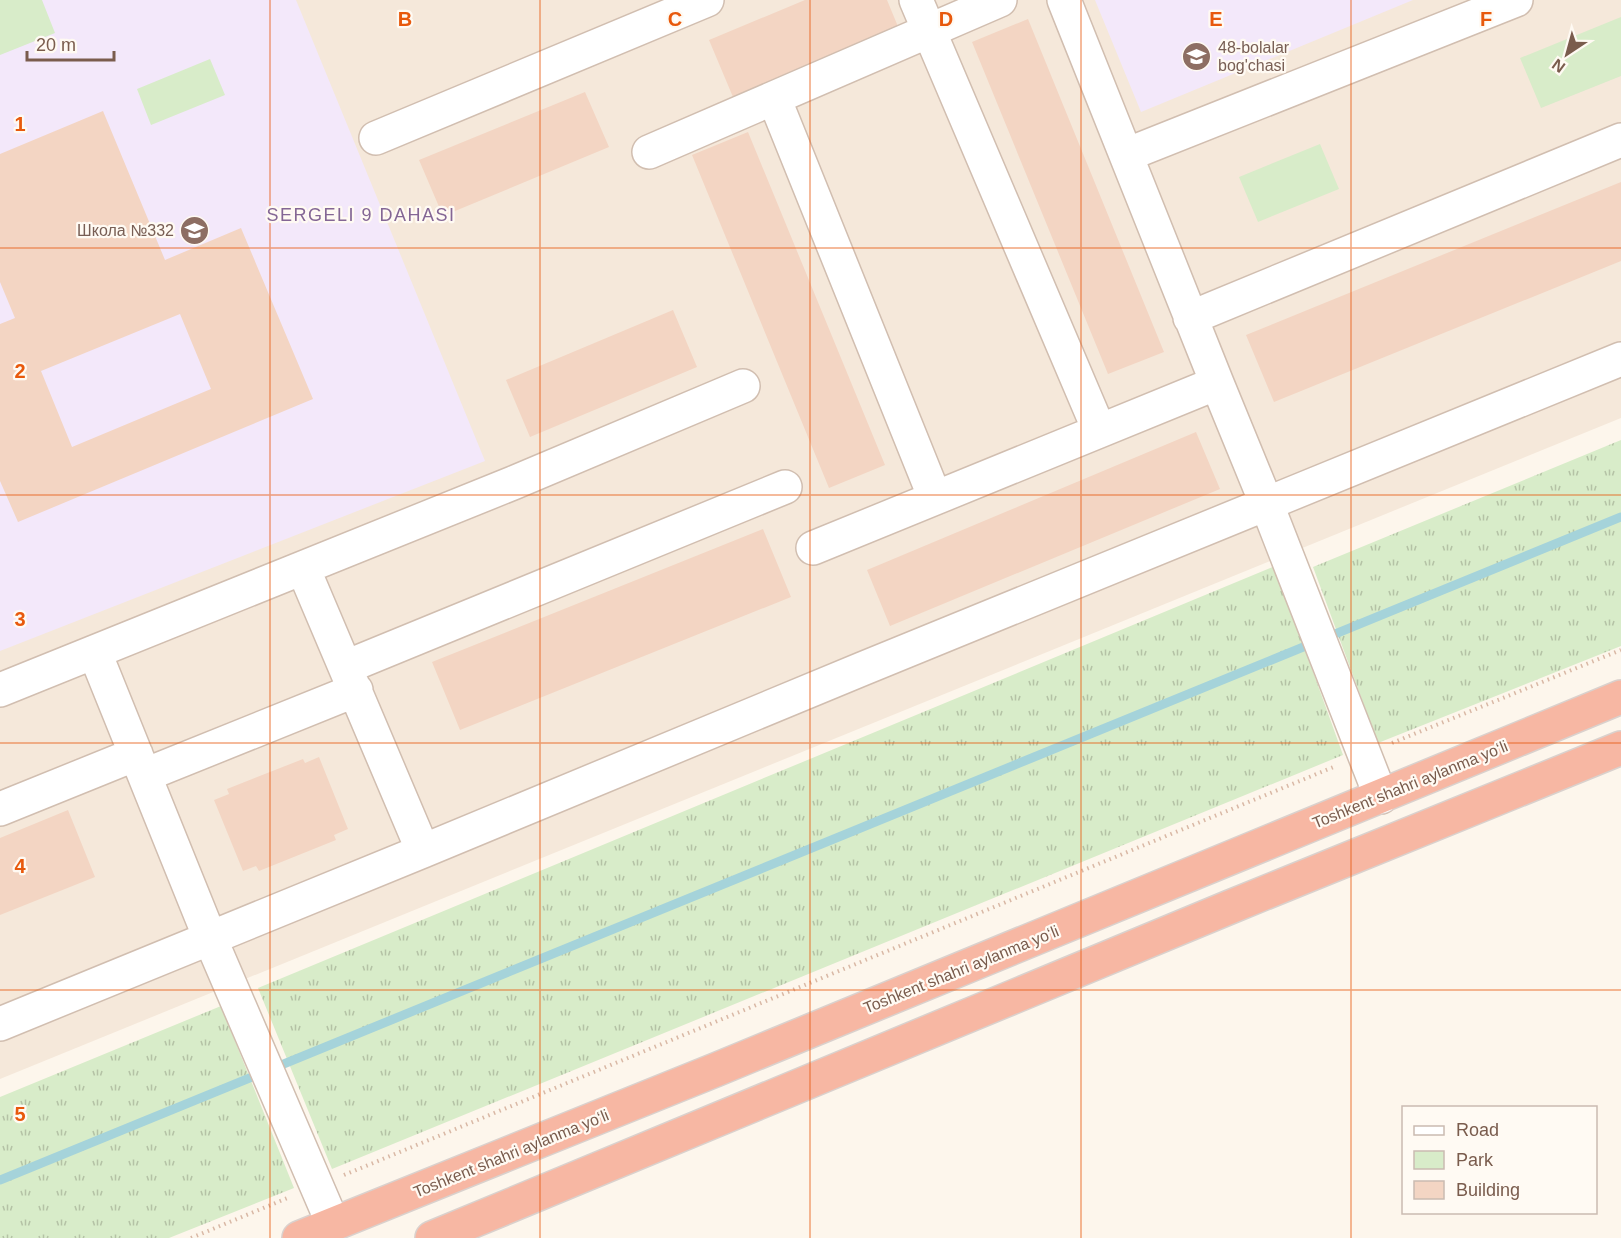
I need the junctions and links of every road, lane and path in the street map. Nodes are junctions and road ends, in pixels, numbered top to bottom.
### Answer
1 (707, 0) edge
2 (916, 0) edge
3 (1000, 0) edge
4 (1064, 0) edge
5 (1516, 0) edge
6 (929, 31) junction
7 (774, 98) junction
8 (376, 138) dead end
9 (1621, 140) edge
10 (649, 152) dead end
11 (1126, 155) junction
12 (1190, 318) junction
13 (1621, 359) edge
14 (1217, 383) junction
15 (743, 386) dead end
16 (1099, 430) junction
17 (785, 487) dead end
18 (935, 498) junction
19 (1267, 505) junction
20 (813, 548) dead end
21 (303, 568) junction
22 (1621, 650) edge
23 (95, 653) junction
24 (351, 678) junction
25 (0, 690) edge
26 (1621, 697) edge
27 (1621, 748) edge
28 (1364, 754) junction
29 (141, 764) junction
30 (1381, 797) junction
31 (0, 808) edge
32 (423, 851) junction
33 (210, 938) junction
34 (0, 1024) edge
35 (316, 1186) junction
36 (333, 1224) junction
37 (191, 1238) edge
38 (299, 1238) edge
39 (432, 1238) edge

1 - 8 street
2 - 6 street
3 - 6 street
4 - 11 street
5 - 11 street
6 - 7 street
6 - 16 street
7 - 10 street
7 - 18 street
9 - 12 street
11 - 12 street
12 - 14 street
13 - 19 street
14 - 16 street
14 - 19 street
15 - 21 street
16 - 18 street
17 - 24 street
18 - 20 street
19 - 28 street
19 - 32 street
21 - 23 street
21 - 24 street
22 - 28 path
23 - 25 street
23 - 29 street
24 - 29 street
24 - 32 street
26 - 30 highway, Toshkent shahri aylanma yoʻli
27 - 39 highway
28 - 30 street
28 - 35 path
29 - 31 street
29 - 33 street
30 - 36 highway, Toshkent shahri aylanma yoʻli
32 - 33 street
33 - 34 street
33 - 35 street
35 - 36 street
35 - 37 path
36 - 38 highway, Toshkent shahri aylanma yoʻli

